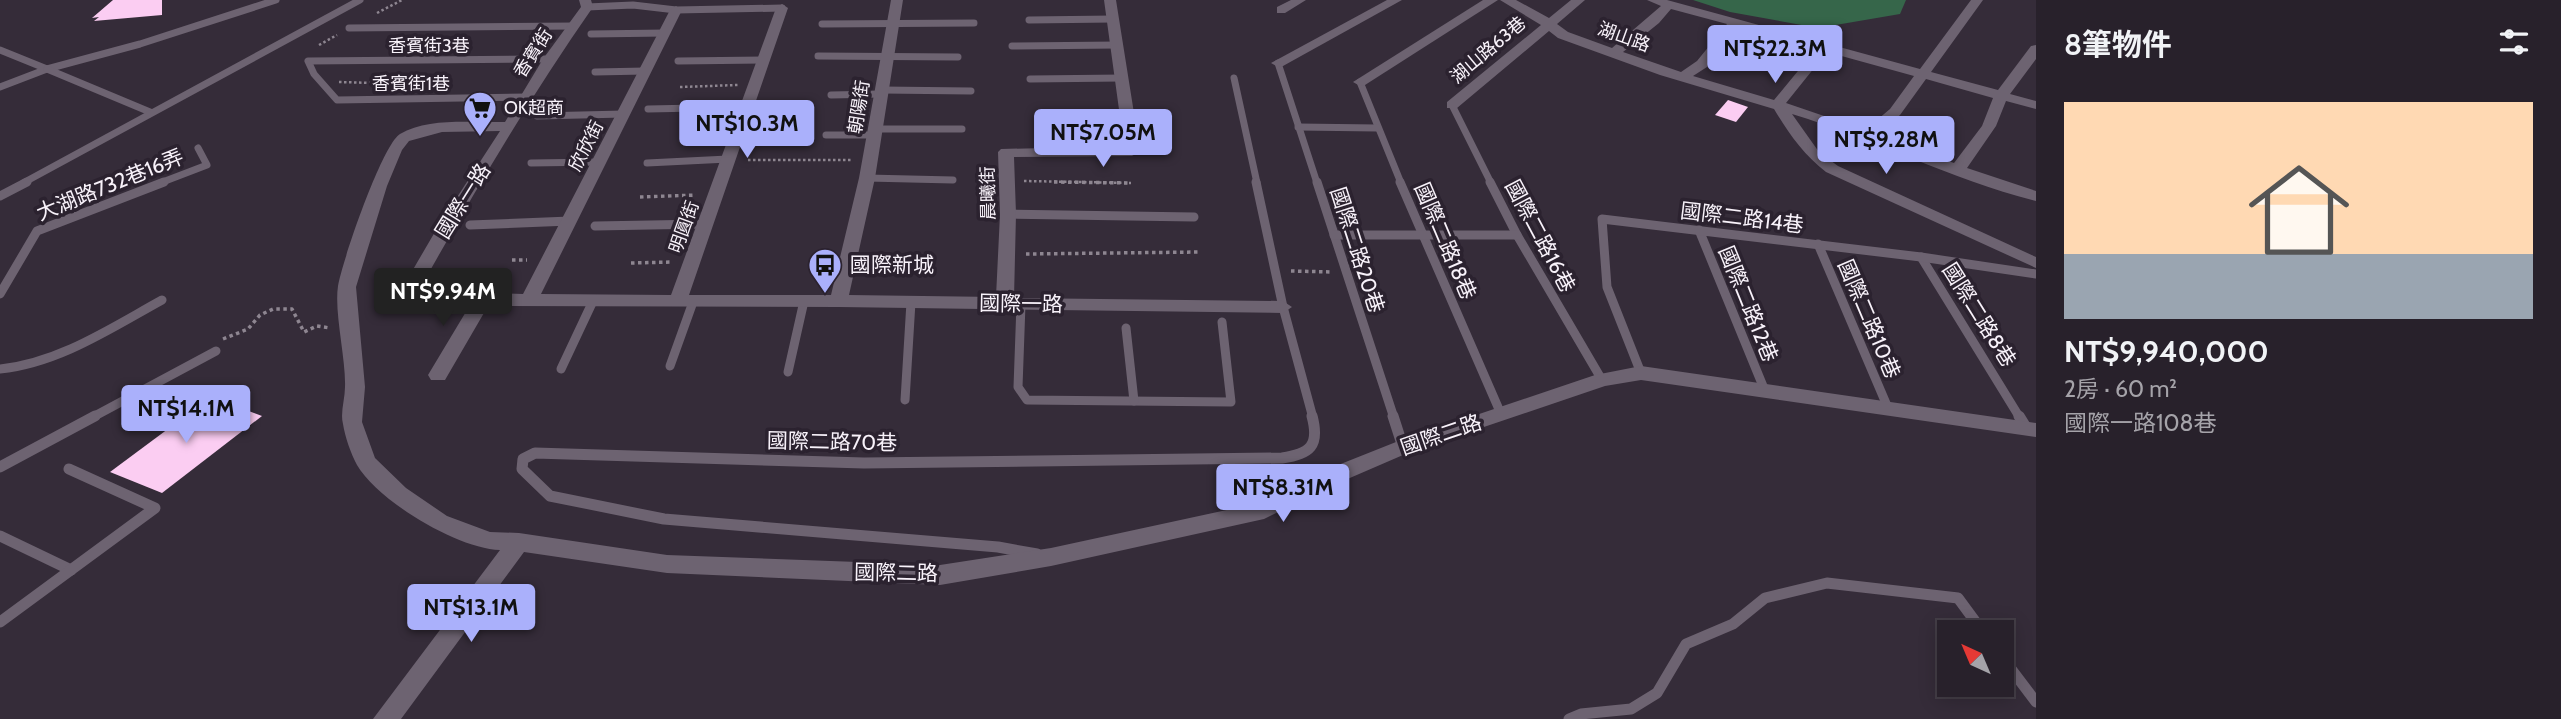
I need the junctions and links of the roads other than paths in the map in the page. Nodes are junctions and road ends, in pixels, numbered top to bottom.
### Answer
1 (276, 0) edge
2 (360, 0) edge
3 (897, 0) edge
4 (1110, 0) edge
5 (1300, 0) edge
6 (1396, 0) edge
7 (1492, 0) edge
8 (1506, 0) edge
9 (1579, 0) edge
10 (1653, 0) edge
11 (1977, 0) edge
12 (586, 3) edge
13 (1669, 4) junction
14 (782, 8) joint
15 (676, 10) junction
16 (1281, 10) dead end
17 (1113, 19) junction
18 (1029, 20) dead end
19 (893, 23) junction
20 (974, 23) dead end
21 (1735, 23) junction
22 (822, 24) dead end
23 (1549, 24) junction
24 (574, 26) junction
25 (349, 28) road end
26 (665, 33) junction
27 (591, 34) dead end
28 (1117, 45) junction
29 (1012, 46) dead end
30 (1823, 48) junction
31 (2036, 49) edge
32 (0, 50) edge
33 (1614, 54) junction
34 (818, 56) dead end
35 (887, 56) junction
36 (958, 57) dead end
37 (550, 59) junction
38 (763, 60) junction
39 (678, 61) dead end
40 (1278, 63) joint
41 (47, 69) junction
42 (645, 71) junction
43 (595, 72) dead end
44 (1925, 73) junction
45 (1682, 77) junction
46 (1122, 78) junction
47 (1234, 78) dead end
48 (1030, 79) dead end
49 (1360, 82) joint
50 (0, 88) edge
51 (971, 91) dead end
52 (881, 92) junction
53 (831, 95) dead end
54 (2001, 95) junction
55 (527, 97) junction
56 (337, 100) joint
57 (1778, 104) junction
58 (1452, 105) joint
59 (2036, 105) edge
60 (747, 107) junction
61 (648, 109) dead end
62 (150, 112) junction
63 (1048, 113) dead end
64 (624, 114) junction
65 (1128, 114) junction
66 (537, 116) dead end
67 (510, 126) junction
68 (1298, 127) junction
69 (1377, 128) junction
70 (962, 129) dead end
71 (875, 132) junction
72 (827, 135) dead end
73 (1868, 135) junction
74 (198, 148) dead end
75 (728, 159) junction
76 (600, 162) junction
77 (531, 163) dead end
78 (648, 163) dead end
79 (1958, 169) junction
80 (867, 178) junction
81 (954, 180) dead end
82 (0, 196) edge
83 (2036, 196) edge
84 (1008, 214) junction
85 (1194, 217) dead end
86 (570, 221) junction
87 (705, 224) junction
88 (470, 225) dead end
89 (595, 226) dead end
90 (1699, 230) junction
91 (1334, 235) junction
92 (1423, 235) junction
93 (1517, 235) junction
94 (1818, 244) junction
95 (1921, 257) junction
96 (2036, 263) edge
97 (2036, 274) edge
98 (0, 294) edge
99 (162, 300) dead end
100 (482, 300) junction
101 (530, 300) junction
102 (593, 301) junction
103 (686, 301) junction
104 (804, 301) junction
105 (839, 301) junction
106 (911, 302) junction
107 (1013, 304) junction
108 (1283, 307) junction
109 (1222, 321) dead end
110 (1126, 328) dead end
111 (216, 351) road end
112 (670, 366) dead end
113 (0, 369) edge
114 (561, 369) dead end
115 (788, 372) dead end
116 (1641, 373) junction
117 (438, 375) dead end
118 (1602, 380) junction
119 (1765, 391) junction
120 (905, 400) dead end
121 (1134, 401) junction
122 (1888, 408) junction
123 (1501, 414) junction
124 (2031, 430) edge
125 (1403, 447) junction
126 (0, 467) edge
127 (69, 469) dead end
128 (0, 536) edge
129 (519, 542) junction
130 (1051, 557) junction
131 (71, 570) junction
132 (1974, 620) edge
133 (0, 622) edge
134 (2014, 673) edge
135 (2036, 702) edge
136 (386, 719) edge
137 (1569, 719) edge

1 - 41 lane
2 - 62 lane
3 - 19 street, 朝陽街
4 - 17 street, 晨曦街
5 - 16 street
6 - 40 street
7 - 49 street
8 - 23 street, 湖山路
9 - 23 street, 湖山路63巷
10 - 13 street
11 - 44 street
12 - 15 lane
12 - 24 street, 香賓街
13 - 21 street
13 - 33 street
14 - 15 lane
14 - 38 street, 明圓街
15 - 26 street, 欣欣街
17 - 18 lane
17 - 28 street, 晨曦街
19 - 20 lane
19 - 22 lane
19 - 35 street, 朝陽街
21 - 30 street
21 - 45 street
23 - 33 street, 湖山路
23 - 58 street, 湖山路63巷
24 - 25 lane
24 - 37 street, 香賓街
26 - 27 lane
26 - 42 street, 欣欣街
28 - 29 lane
28 - 46 street, 晨曦街
30 - 44 street
30 - 57 street
31 - 54 street
32 - 41 lane
33 - 45 street, 湖山路
34 - 35 lane
35 - 36 lane
35 - 52 street, 朝陽街
37 - 55 street, 香賓街
37 - 56 lane, 香賓街3巷
38 - 39 lane
38 - 60 street, 明圓街
40 - 68 lane, 國際二路20巷
41 - 50 lane
41 - 62 lane
42 - 43 lane
42 - 64 street, 欣欣街
44 - 54 street
44 - 73 street
45 - 57 street, 湖山路
46 - 48 lane
46 - 65 street, 晨曦街
47 - 108 lane, 國際二路70巷
49 - 69 lane, 國際二路18巷
51 - 52 lane
52 - 53 lane
52 - 71 street, 朝陽街
54 - 59 street
54 - 79 street
55 - 56 lane, 香賓街1巷
55 - 67 street, 香賓街
57 - 73 street, 湖山路
57 - 96 street
58 - 93 lane, 國際二路16巷
60 - 61 lane
60 - 75 street, 明圓街
62 - 82 lane
63 - 65 lane
64 - 66 lane
64 - 76 street, 欣欣街
65 - 84 street, 晨曦街
67 - 100 street, 國際一路
67 - 129 street
68 - 69 lane
68 - 91 lane, 國際二路20巷
69 - 92 lane, 國際二路18巷
70 - 71 lane
71 - 72 lane
71 - 80 street, 朝陽街
73 - 79 street, 湖山路
74 - 98 lane, 大湖路732巷16弄
75 - 78 lane
75 - 87 street, 明圓街
76 - 77 lane
76 - 86 street, 欣欣街
79 - 83 street, 湖山路
80 - 81 lane
80 - 105 street, 朝陽街
84 - 85 lane
84 - 107 street, 晨曦街
86 - 88 lane
86 - 101 street, 欣欣街
87 - 89 lane
87 - 103 street, 明圓街
90 - 94 lane, 國際二路14巷
90 - 116 lane, 國際二路14巷
90 - 119 lane, 國際二路12巷
91 - 92 lane
91 - 125 lane, 國際二路20巷
92 - 93 lane
92 - 123 lane, 國際二路18巷
93 - 118 lane, 國際二路16巷
94 - 95 lane, 國際二路14巷
94 - 122 lane, 國際二路10巷
95 - 97 lane, 國際二路14巷
95 - 124 lane, 國際二路8巷
99 - 113 lane
100 - 101 street, 國際一路
100 - 117 street
101 - 102 street, 國際一路
102 - 103 street, 國際一路
102 - 114 lane
103 - 104 street, 國際一路
103 - 112 lane
104 - 105 street, 國際一路
104 - 115 lane
105 - 106 street, 國際一路
106 - 107 street, 國際一路
106 - 120 lane
107 - 108 street, 國際一路
107 - 121 lane
108 - 130 lane, 國際二路70巷
109 - 121 lane
110 - 121 lane
111 - 126 lane
116 - 118 street, 國際二路
116 - 119 street, 國際二路
118 - 123 street, 國際二路
119 - 122 street, 國際二路
122 - 124 street, 國際二路
123 - 125 street, 國際二路
125 - 130 street, 國際二路
127 - 131 lane
128 - 131 lane
129 - 130 street, 國際二路
129 - 136 street
131 - 133 lane
132 - 137 lane
134 - 135 lane

